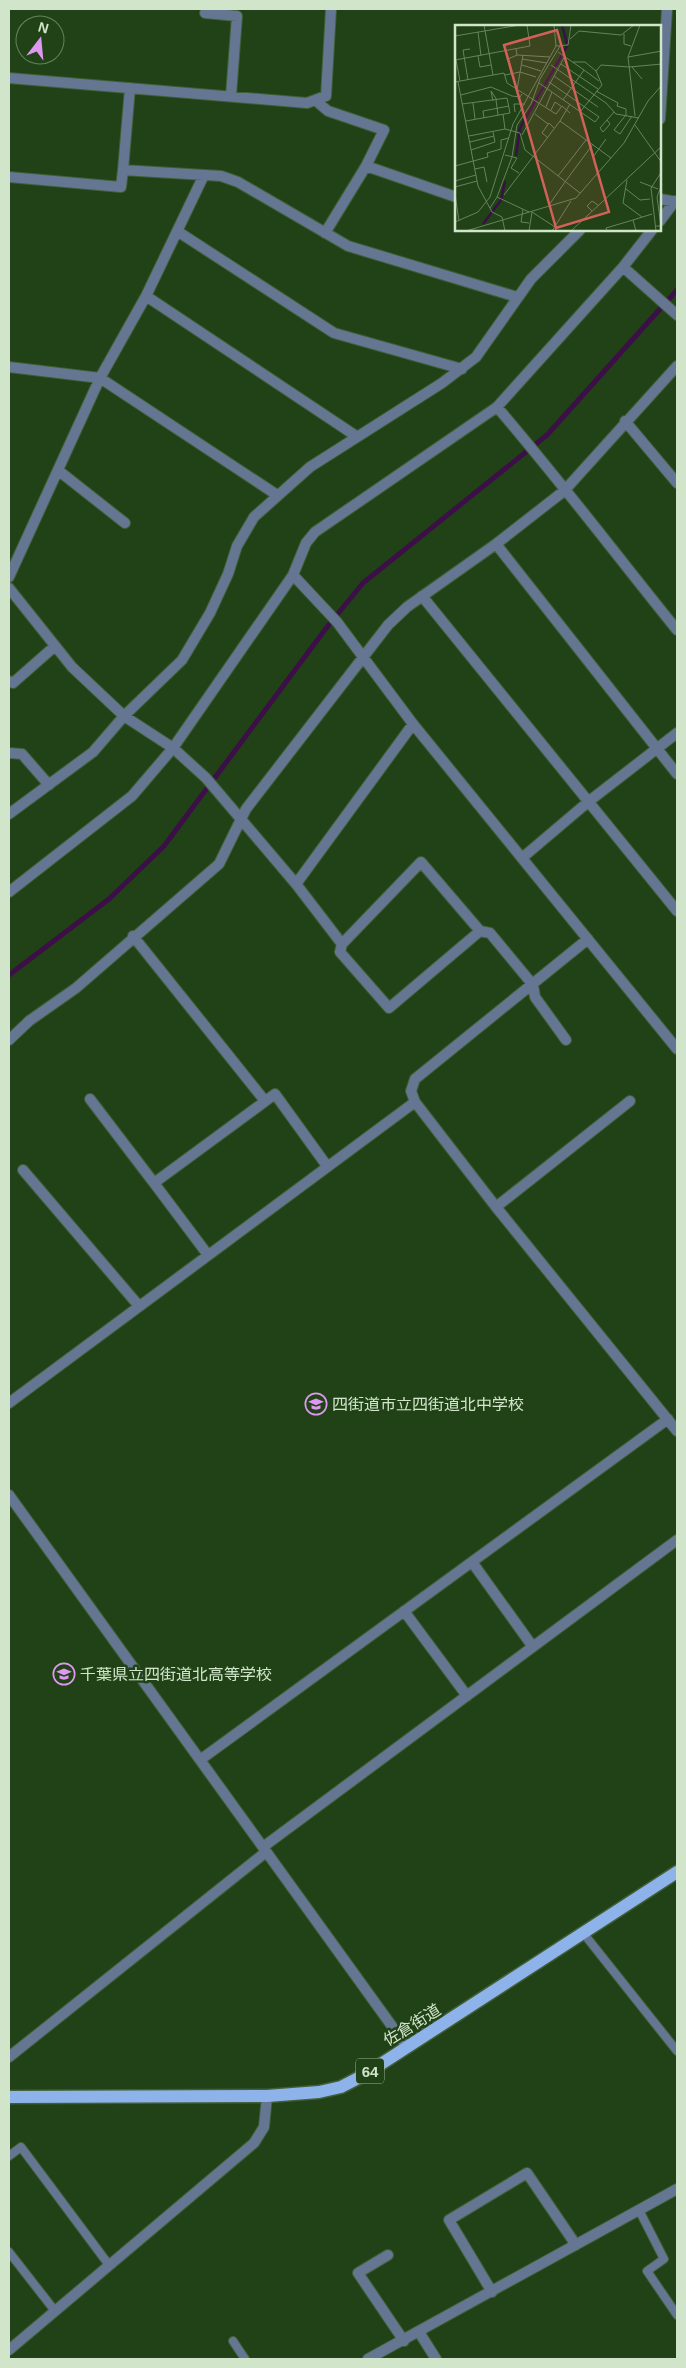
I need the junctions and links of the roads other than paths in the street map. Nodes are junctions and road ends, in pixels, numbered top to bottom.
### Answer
1 (332, 9) edge
2 (667, 9) edge
3 (205, 13) dead end
4 (9, 78) edge
5 (130, 88) junction
6 (231, 96) junction
7 (315, 100) junction
8 (661, 103) edge
9 (366, 166) junction
10 (123, 170) junction
11 (204, 175) junction
12 (9, 178) edge
13 (455, 197) edge
14 (661, 199) edge
15 (676, 202) edge
16 (661, 220) edge
17 (579, 231) edge
18 (651, 231) edge
19 (177, 232) junction
20 (325, 233) junction
21 (623, 267) junction
22 (146, 296) junction
23 (517, 297) junction
24 (677, 315) edge
25 (677, 366) edge
26 (9, 367) edge
27 (462, 369) junction
28 (100, 378) junction
29 (497, 407) junction
30 (625, 421) junction
31 (356, 436) junction
32 (59, 471) junction
33 (677, 482) edge
34 (564, 491) junction
35 (277, 495) junction
36 (125, 524) dead end
37 (496, 544) junction
38 (293, 575) junction
39 (9, 577) edge
40 (9, 588) edge
41 (422, 596) junction
42 (677, 630) edge
43 (54, 646) junction
44 (363, 655) junction
45 (9, 681) edge
46 (124, 716) junction
47 (413, 724) junction
48 (677, 733) edge
49 (173, 748) junction
50 (656, 749) junction
51 (9, 752) edge
52 (677, 774) edge
53 (49, 785) junction
54 (588, 802) junction
55 (9, 814) edge
56 (240, 820) junction
57 (522, 858) junction
58 (296, 884) junction
59 (9, 892) edge
60 (677, 911) edge
61 (480, 931) junction
62 (133, 936) junction
63 (588, 939) junction
64 (342, 944) junction
65 (534, 985) junction
66 (9, 1040) edge
67 (566, 1040) dead end
68 (677, 1050) edge
69 (90, 1099) dead end
70 (265, 1100) junction
71 (630, 1101) dead end
72 (415, 1102) junction
73 (327, 1166) junction
74 (24, 1170) dead end
75 (154, 1183) junction
76 (496, 1207) junction
77 (208, 1255) junction
78 (139, 1306) junction
79 (9, 1403) edge
80 (668, 1419) junction
81 (677, 1431) edge
82 (9, 1495) edge
83 (677, 1540) edge
84 (472, 1562) junction
85 (404, 1611) junction
86 (533, 1647) junction
87 (467, 1696) junction
88 (200, 1760) junction
89 (265, 1850) junction
90 (677, 1872) edge
91 (584, 1934) junction
92 (407, 2047) junction
93 (677, 2052) edge
94 (9, 2057) edge
95 (267, 2096) junction
96 (9, 2097) edge
97 (9, 2156) edge
98 (677, 2189) edge
99 (639, 2210) junction
100 (576, 2245) junction
101 (9, 2252) edge
102 (388, 2256) dead end
103 (109, 2265) junction
104 (492, 2292) junction
105 (55, 2311) junction
106 (677, 2315) edge
107 (419, 2332) junction
108 (233, 2341) dead end
109 (404, 2341) junction
110 (9, 2350) edge
111 (245, 2359) edge
112 (368, 2359) edge
113 (436, 2359) edge

1 - 7 street
2 - 8 street
3 - 6 street
4 - 5 street
5 - 6 street
5 - 10 street
6 - 7 street
7 - 9 street
9 - 13 street
9 - 20 street
10 - 11 street
10 - 12 street
11 - 19 street
11 - 20 street
14 - 15 street
15 - 16 street
17 - 23 street
18 - 21 street
19 - 22 street
19 - 27 street
20 - 23 street
21 - 24 street
21 - 29 street
22 - 28 street
22 - 31 street
23 - 27 street
25 - 30 street
26 - 28 street
27 - 31 street
28 - 32 street
28 - 35 street
29 - 34 street
29 - 38 street
30 - 33 street
30 - 34 street
31 - 35 street
32 - 36 street
32 - 39 street
34 - 37 street
34 - 42 street
35 - 46 street
37 - 41 street
37 - 50 street
38 - 44 street
38 - 49 street
40 - 43 street
41 - 44 street
41 - 54 street
43 - 45 street
43 - 46 street
44 - 47 street
44 - 56 street
46 - 49 street
46 - 53 street
47 - 57 street
47 - 58 street
48 - 50 street
49 - 56 street
49 - 59 street
50 - 52 street
50 - 54 street
51 - 53 street
53 - 55 street
54 - 57 street
54 - 60 street
56 - 58 street
56 - 62 street
57 - 63 street
58 - 64 street
61 - 64 street
61 - 64 street
61 - 65 street
62 - 66 street
62 - 70 street
63 - 65 street
63 - 68 street
65 - 67 street
65 - 72 street
69 - 75 street
70 - 73 street
70 - 75 street
71 - 76 street
72 - 73 street
72 - 76 street
73 - 77 street
74 - 78 street
75 - 77 street
76 - 80 street
77 - 78 street
78 - 79 street
80 - 81 street
80 - 84 street
82 - 88 street
83 - 86 street
84 - 85 street
84 - 86 street
85 - 87 street
85 - 88 street
86 - 87 street
87 - 89 street
88 - 89 street
89 - 92 street
89 - 94 street
90 - 91 main road, 佐倉街道 / 64
91 - 92 main road, 佐倉街道 / 64
91 - 93 lane
92 - 95 main road, 佐倉街道 / 64
95 - 96 main road, 佐倉街道 / 64
95 - 103 street
97 - 103 lane
98 - 99 street
99 - 100 street
99 - 106 lane
100 - 104 street
100 - 104 street
101 - 105 lane
102 - 109 street
103 - 105 street
104 - 107 street
105 - 110 street
107 - 109 street
107 - 113 street
108 - 111 lane
109 - 112 street

